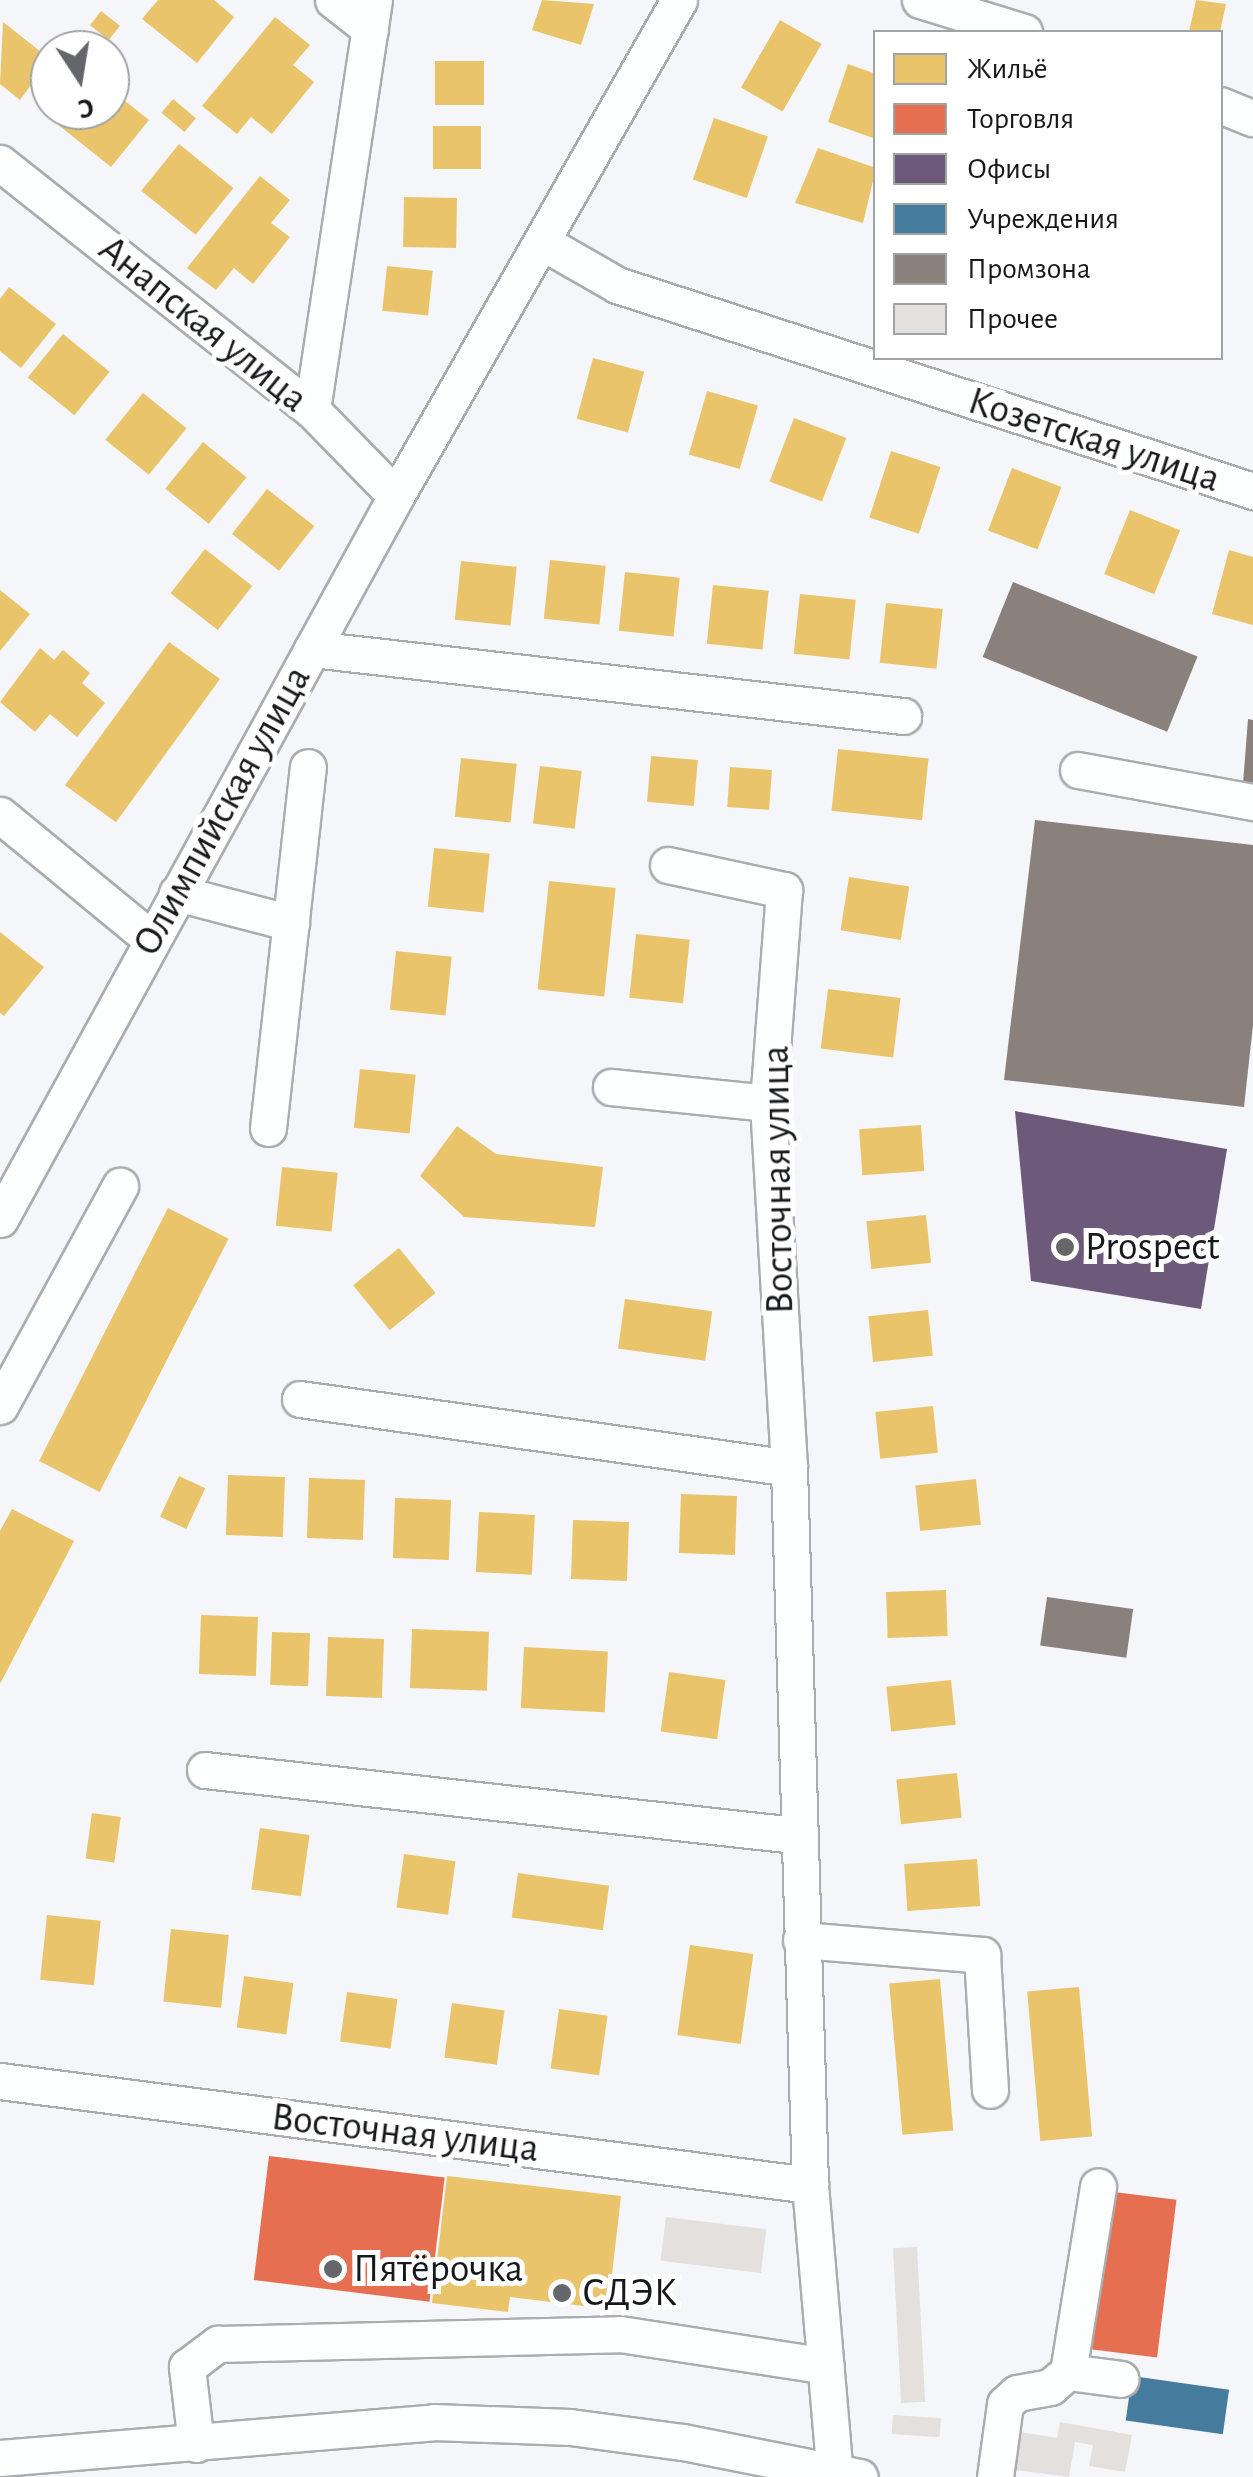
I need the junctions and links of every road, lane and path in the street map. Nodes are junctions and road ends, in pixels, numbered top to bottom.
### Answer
1 (334, 0) edge
2 (678, 0) edge
3 (920, 0) edge
4 (372, 15) edge
5 (1018, 30) edge
6 (1223, 106) edge
7 (1253, 118) edge
8 (0, 164) edge
9 (542, 242) junction
10 (312, 410) junction
11 (1253, 491) edge
12 (396, 496) junction
13 (312, 649) junction
14 (903, 716) dead end
15 (308, 768) dead end
16 (1078, 770) dead end
17 (1253, 802) edge
18 (0, 815) edge
19 (668, 865) dead end
20 (177, 893) junction
21 (291, 923) junction
22 (151, 939) junction
23 (611, 1087) dead end
24 (768, 1104) junction
25 (268, 1128) dead end
26 (120, 1186) dead end
27 (0, 1218) edge
28 (300, 1399) dead end
29 (0, 1406) edge
30 (789, 1468) junction
31 (206, 1770) dead end
32 (795, 1835) junction
33 (800, 1940) junction
34 (0, 2081) edge
35 (990, 2090) dead end
36 (810, 2186) junction
37 (1098, 2186) dead end
38 (826, 2366) junction
39 (1068, 2372) junction
40 (1121, 2380) dead end
41 (196, 2444) junction
42 (0, 2458) edge
43 (147, 2463) edge
44 (843, 2476) edge
45 (995, 2477) edge

1 - 4 street
2 - 9 street, Олимпийская улица
3 - 5 street
4 - 10 street
6 - 7 street
8 - 10 street, Анапская улица
9 - 11 street, Козетская улица
9 - 12 street, Олимпийская улица
10 - 12 street, Анапская улица
12 - 13 street, Олимпийская улица
13 - 14 street
13 - 20 street, Олимпийская улица
15 - 21 street
16 - 17 street
18 - 22 street
19 - 24 street, Восточная улица
20 - 21 street
20 - 22 street, Олимпийская улица
21 - 25 street
22 - 27 street, Олимпийская улица
23 - 24 street
24 - 30 street, Восточная улица
26 - 29 street
28 - 30 street
30 - 32 street, Восточная улица
31 - 32 street
32 - 33 street, Восточная улица
33 - 35 street
33 - 36 street, Восточная улица
34 - 36 street, Восточная улица
36 - 38 street, Восточная улица
37 - 39 street
38 - 41 street
38 - 44 street, Восточная улица
39 - 40 street
39 - 45 street
41 - 43 street
41 - 44 street
42 - 43 street

